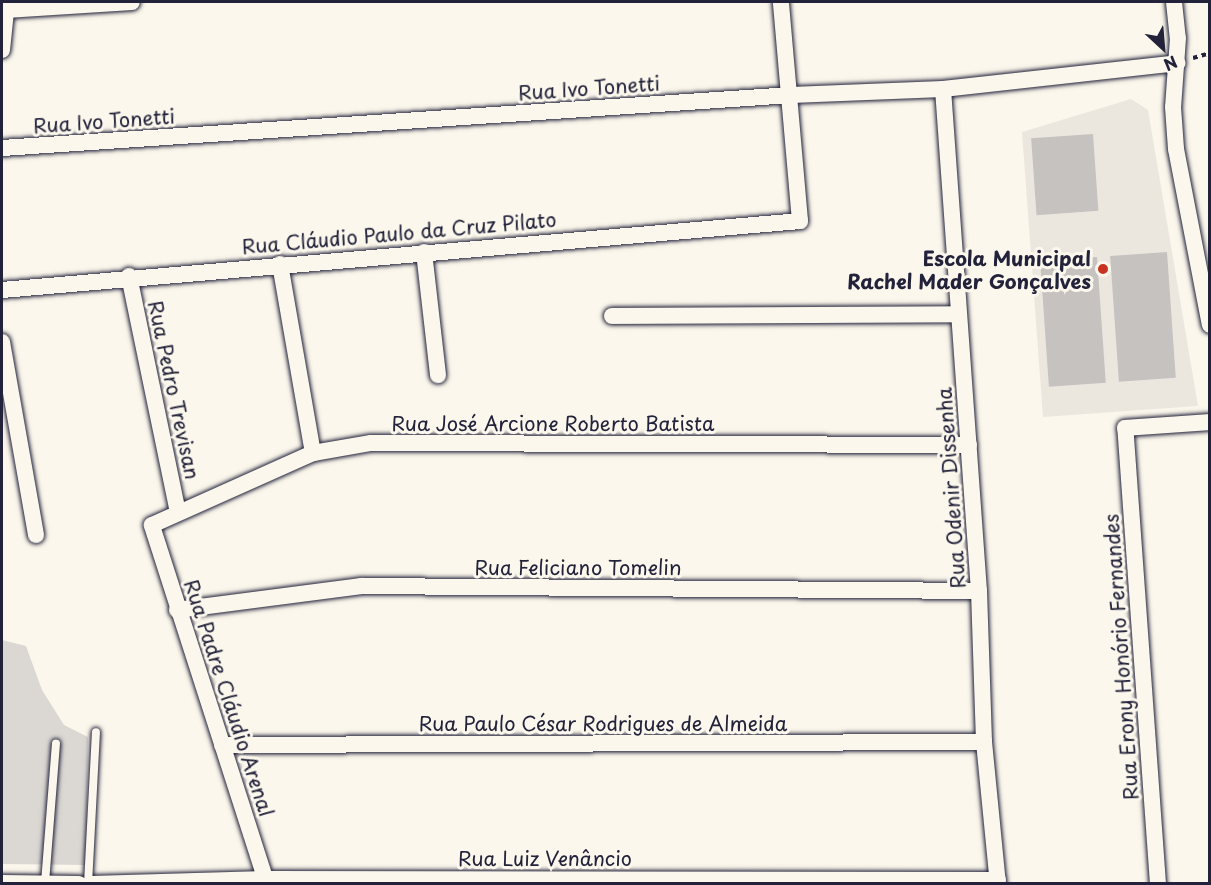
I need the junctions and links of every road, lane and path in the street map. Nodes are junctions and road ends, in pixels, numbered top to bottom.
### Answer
1 (132, 2) edge
2 (781, 2) edge
3 (1174, 2) edge
4 (7, 6) edge
5 (2, 50) edge
6 (1178, 63) junction
7 (943, 89) junction
8 (791, 95) junction
9 (2, 148) edge
10 (424, 252) junction
11 (280, 264) junction
12 (129, 276) junction
13 (2, 290) edge
14 (959, 314) junction
15 (612, 316) dead end
16 (1209, 325) edge
17 (2, 342) edge
18 (438, 375) dead end
19 (1209, 422) edge
20 (969, 445) junction
21 (313, 453) junction
22 (178, 512) junction
23 (152, 525) joint
24 (36, 535) dead end
25 (979, 591) junction
26 (177, 610) junction
27 (96, 732) dead end
28 (984, 742) junction
29 (56, 743) dead end
30 (222, 745) junction
31 (266, 881) edge
32 (998, 882) edge
33 (2, 883) edge
34 (37, 883) edge
35 (45, 883) edge
36 (79, 884) edge
37 (90, 884) edge
38 (1158, 884) edge

1 - 4 street
2 - 8 street
3 - 6 street
4 - 5 street
6 - 7 street, Rua Ivo Tonetti
6 - 16 street
7 - 8 street, Rua Ivo Tonetti
7 - 14 street, Rua Odenir Dissenha
8 - 9 street, Rua Ivo Tonetti
8 - 10 street, Rua Cláudio Paulo da Cruz Pilato
10 - 11 street, Rua Cláudio Paulo da Cruz Pilato
10 - 18 street
11 - 12 street, Rua Cláudio Paulo da Cruz Pilato
11 - 21 street
12 - 13 street, Rua Cláudio Paulo da Cruz Pilato
12 - 22 street, Rua Pedro Trevisan
14 - 15 street
14 - 20 street, Rua Odenir Dissenha
17 - 24 street
19 - 38 street, Rua Erony Honório Fernandes
20 - 21 street, Rua José Arcione Roberto Batista
20 - 25 street, Rua Odenir Dissenha
21 - 22 street, Rua José Arcione Roberto Batista
22 - 23 street, Rua José Arcione Roberto Batista
23 - 26 street, Rua Padre Cláudio Arenal
25 - 26 street, Rua Feliciano Tomelin
25 - 28 street, Rua Odenir Dissenha
26 - 30 street, Rua Padre Cláudio Arenal
27 - 37 lane
28 - 30 street, Rua Paulo César Rodrigues de Almeida
28 - 32 street, Rua Odenir Dissenha
29 - 35 lane
30 - 31 street, Rua Padre Cláudio Arenal
31 - 32 street, Rua Luiz Venâncio
31 - 37 street, Rua Luiz Venâncio
33 - 34 street
34 - 35 street
35 - 36 street

